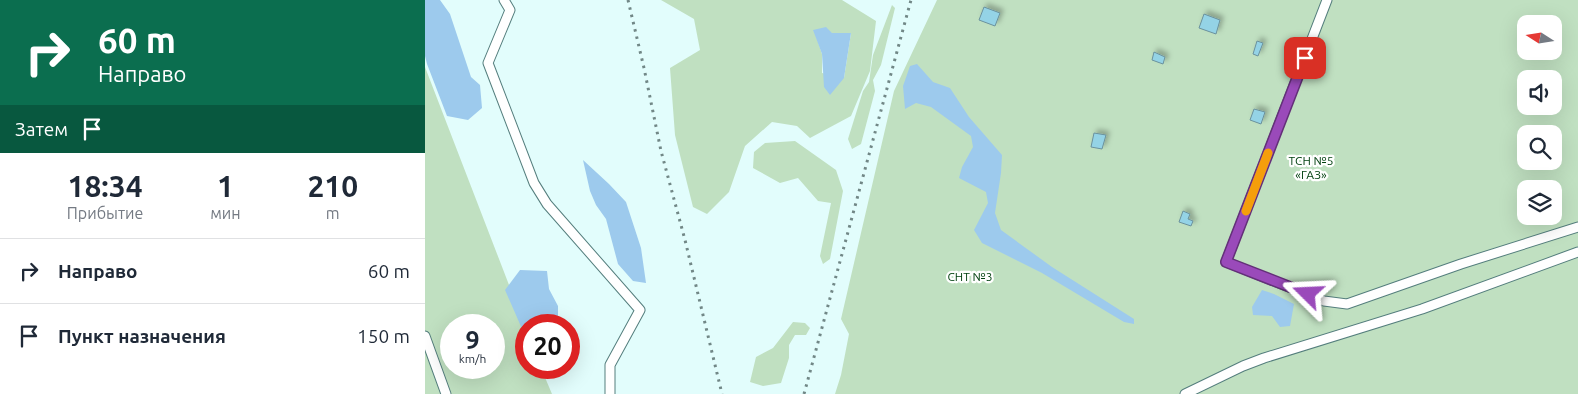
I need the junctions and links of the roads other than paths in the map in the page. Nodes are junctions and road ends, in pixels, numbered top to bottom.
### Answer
1 (504, 0) edge
2 (1327, 0) edge
3 (1578, 227) edge
4 (1578, 252) edge
5 (425, 336) edge
6 (446, 394) edge
7 (610, 394) edge
8 (1185, 394) edge

1 - 7 lane
2 - 3 lane
4 - 8 lane
5 - 6 lane

